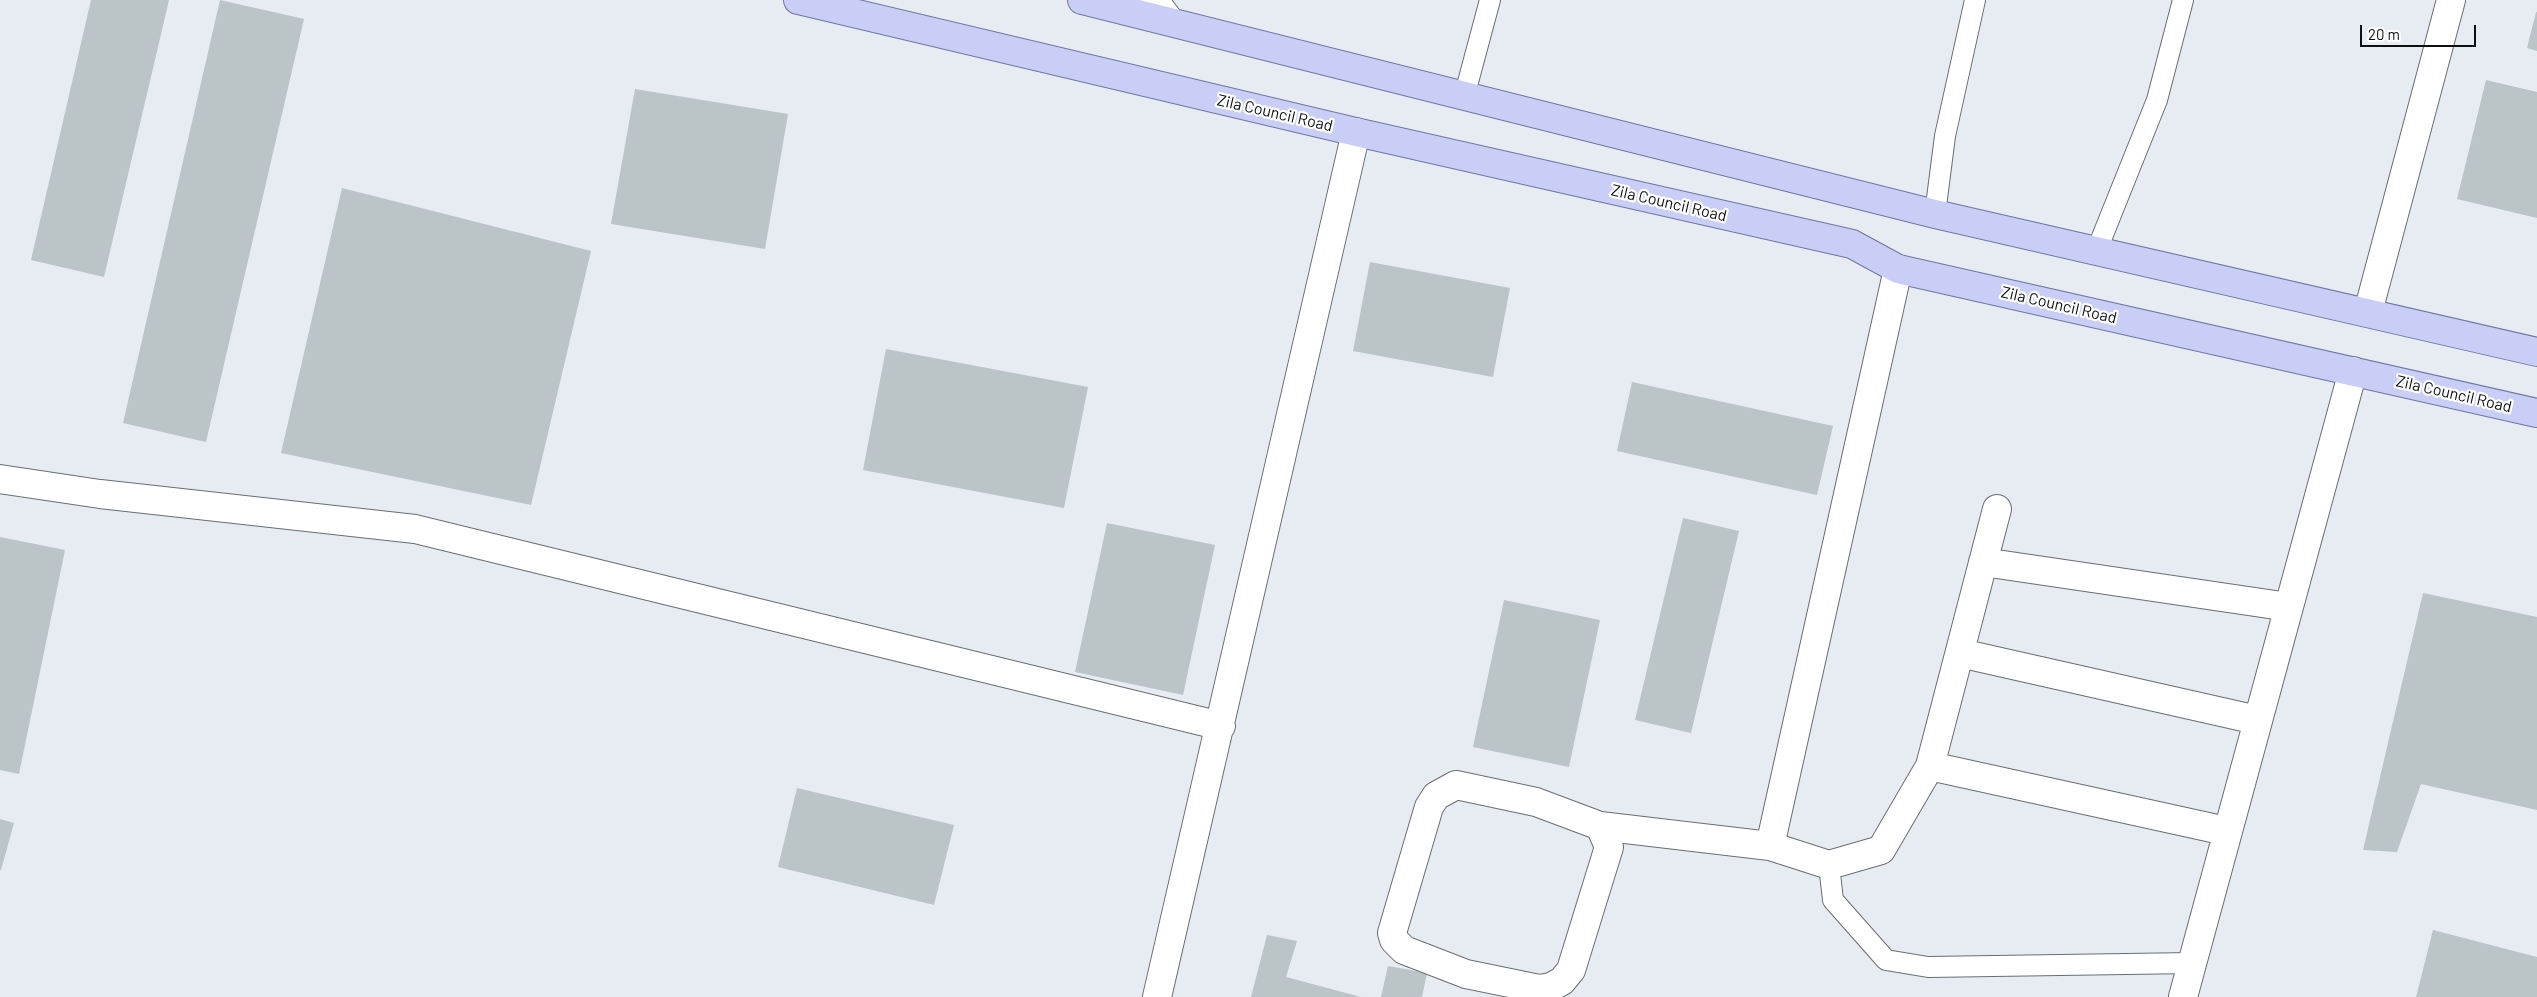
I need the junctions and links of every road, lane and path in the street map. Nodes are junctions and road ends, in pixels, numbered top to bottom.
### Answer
1 (798, 0) edge
2 (1082, 0) edge
3 (1490, 0) edge
4 (1975, 0) edge
5 (2183, 0) edge
6 (2451, 0) edge
7 (1162, 10) edge
8 (1464, 97) junction
9 (1356, 132) junction
10 (1935, 214) junction
11 (2096, 252) junction
12 (1898, 269) junction
13 (2368, 312) junction
14 (2537, 352) edge
15 (2354, 371) junction
16 (2537, 413) edge
17 (0, 480) edge
18 (1997, 509) dead end
19 (1983, 562) junction
20 (2288, 607) junction
21 (1960, 653) junction
22 (2257, 720) junction
23 (1221, 726) junction
24 (1930, 766) junction
25 (1600, 826) junction
26 (2226, 831) junction
27 (1770, 846) junction
28 (1829, 865) junction
29 (2192, 963) junction
30 (1463, 985) edge
31 (1157, 997) edge
32 (2183, 997) edge

1 - 9 main road, Zila Council Road
2 - 7 main road
3 - 8 lane
4 - 10 lane
5 - 11 lane
6 - 13 street
7 - 8 main road
8 - 10 main road
9 - 12 main road, Zila Council Road
9 - 23 street
10 - 11 main road
11 - 13 main road
12 - 15 main road, Zila Council Road
12 - 27 street
13 - 14 main road
15 - 16 main road, Zila Council Road
15 - 20 street
17 - 23 street
18 - 19 street
19 - 20 street
19 - 21 street
20 - 22 street
21 - 22 street
21 - 24 street
22 - 26 street
23 - 31 street
24 - 26 street
24 - 28 street
25 - 27 street
25 - 30 street
25 - 30 street
26 - 29 street
27 - 28 street
28 - 29 lane
29 - 32 street

